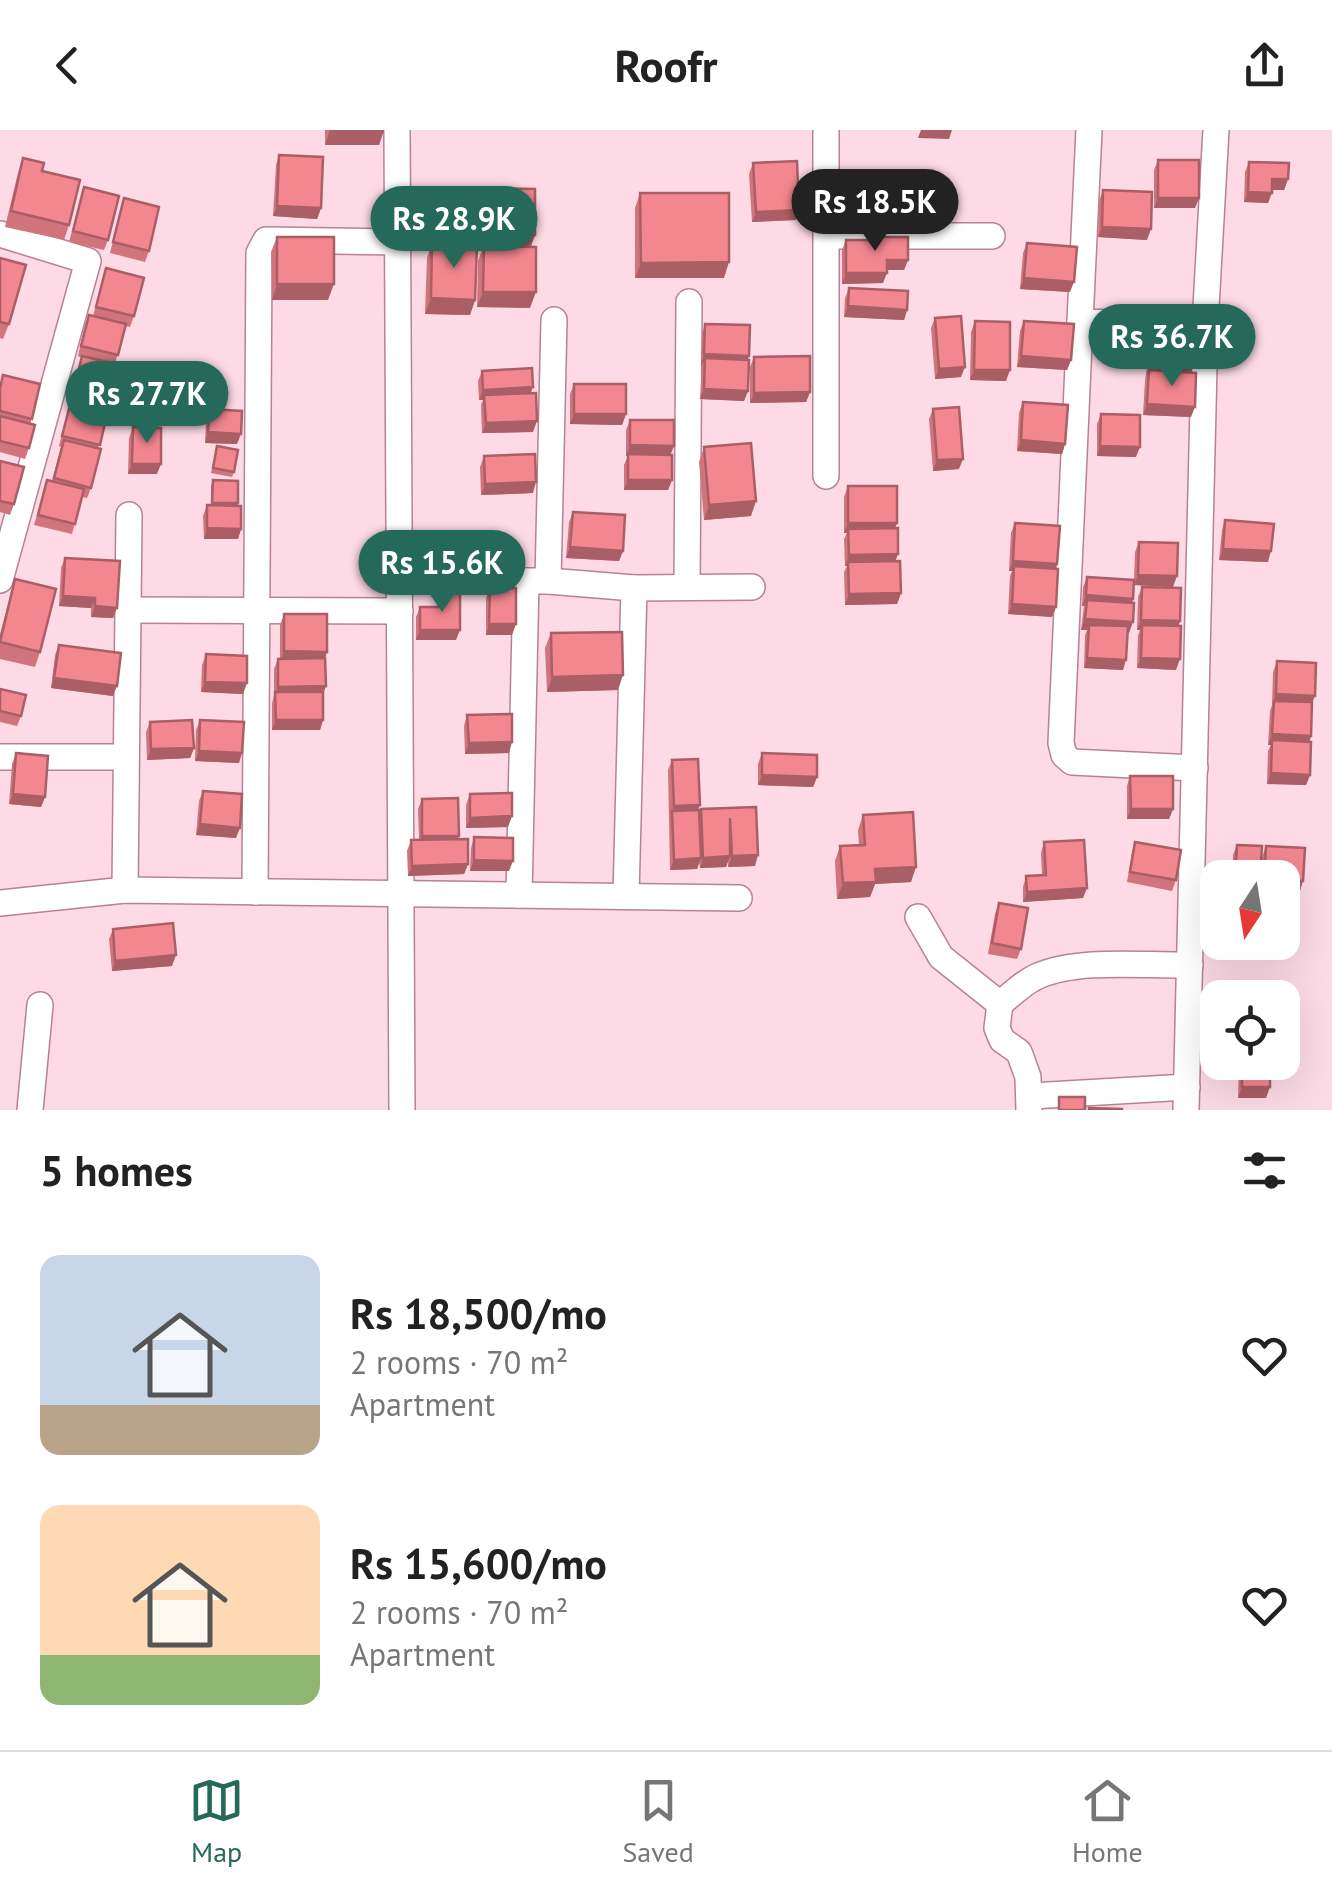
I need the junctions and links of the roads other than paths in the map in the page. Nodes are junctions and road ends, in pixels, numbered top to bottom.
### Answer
1 (398, 130) edge
2 (826, 130) edge
3 (1090, 130) edge
4 (1216, 130) edge
5 (0, 234) edge
6 (827, 236) junction
7 (992, 236) dead end
8 (399, 242) junction
9 (689, 302) dead end
10 (554, 320) dead end
11 (1080, 322) junction
12 (1205, 325) junction
13 (826, 476) dead end
14 (128, 515) dead end
15 (5, 541) edge
16 (0, 580) edge
17 (400, 580) junction
18 (537, 580) junction
19 (686, 586) junction
20 (752, 587) dead end
21 (634, 588) junction
22 (128, 610) junction
23 (257, 610) junction
24 (400, 610) junction
25 (126, 756) junction
26 (0, 757) edge
27 (1196, 768) junction
28 (125, 890) junction
29 (255, 892) junction
30 (401, 894) junction
31 (520, 895) junction
32 (626, 896) junction
33 (739, 898) dead end
34 (0, 903) edge
35 (918, 917) dead end
36 (1190, 965) junction
37 (1000, 1004) junction
38 (40, 1005) dead end
39 (1187, 1098) edge
40 (1030, 1103) edge
41 (30, 1110) edge
42 (402, 1110) edge

1 - 8 street
2 - 6 street
3 - 11 street
4 - 12 street
5 - 15 street
6 - 7 street
6 - 13 street
8 - 17 street
8 - 23 street
9 - 19 street
10 - 18 street
11 - 12 street
11 - 27 street
12 - 27 street
14 - 22 street
15 - 16 street
17 - 18 street
17 - 24 street
18 - 21 street
18 - 31 street
19 - 20 street
19 - 21 street
21 - 32 street
22 - 23 street
22 - 25 street
23 - 24 street
23 - 29 street
24 - 30 street
25 - 26 street
25 - 28 street
27 - 36 street
28 - 29 street
28 - 34 street
29 - 30 street
30 - 31 street
30 - 42 street
31 - 32 street
32 - 33 street
35 - 37 street
36 - 37 street
36 - 39 street
37 - 40 street
38 - 41 street
39 - 40 street

